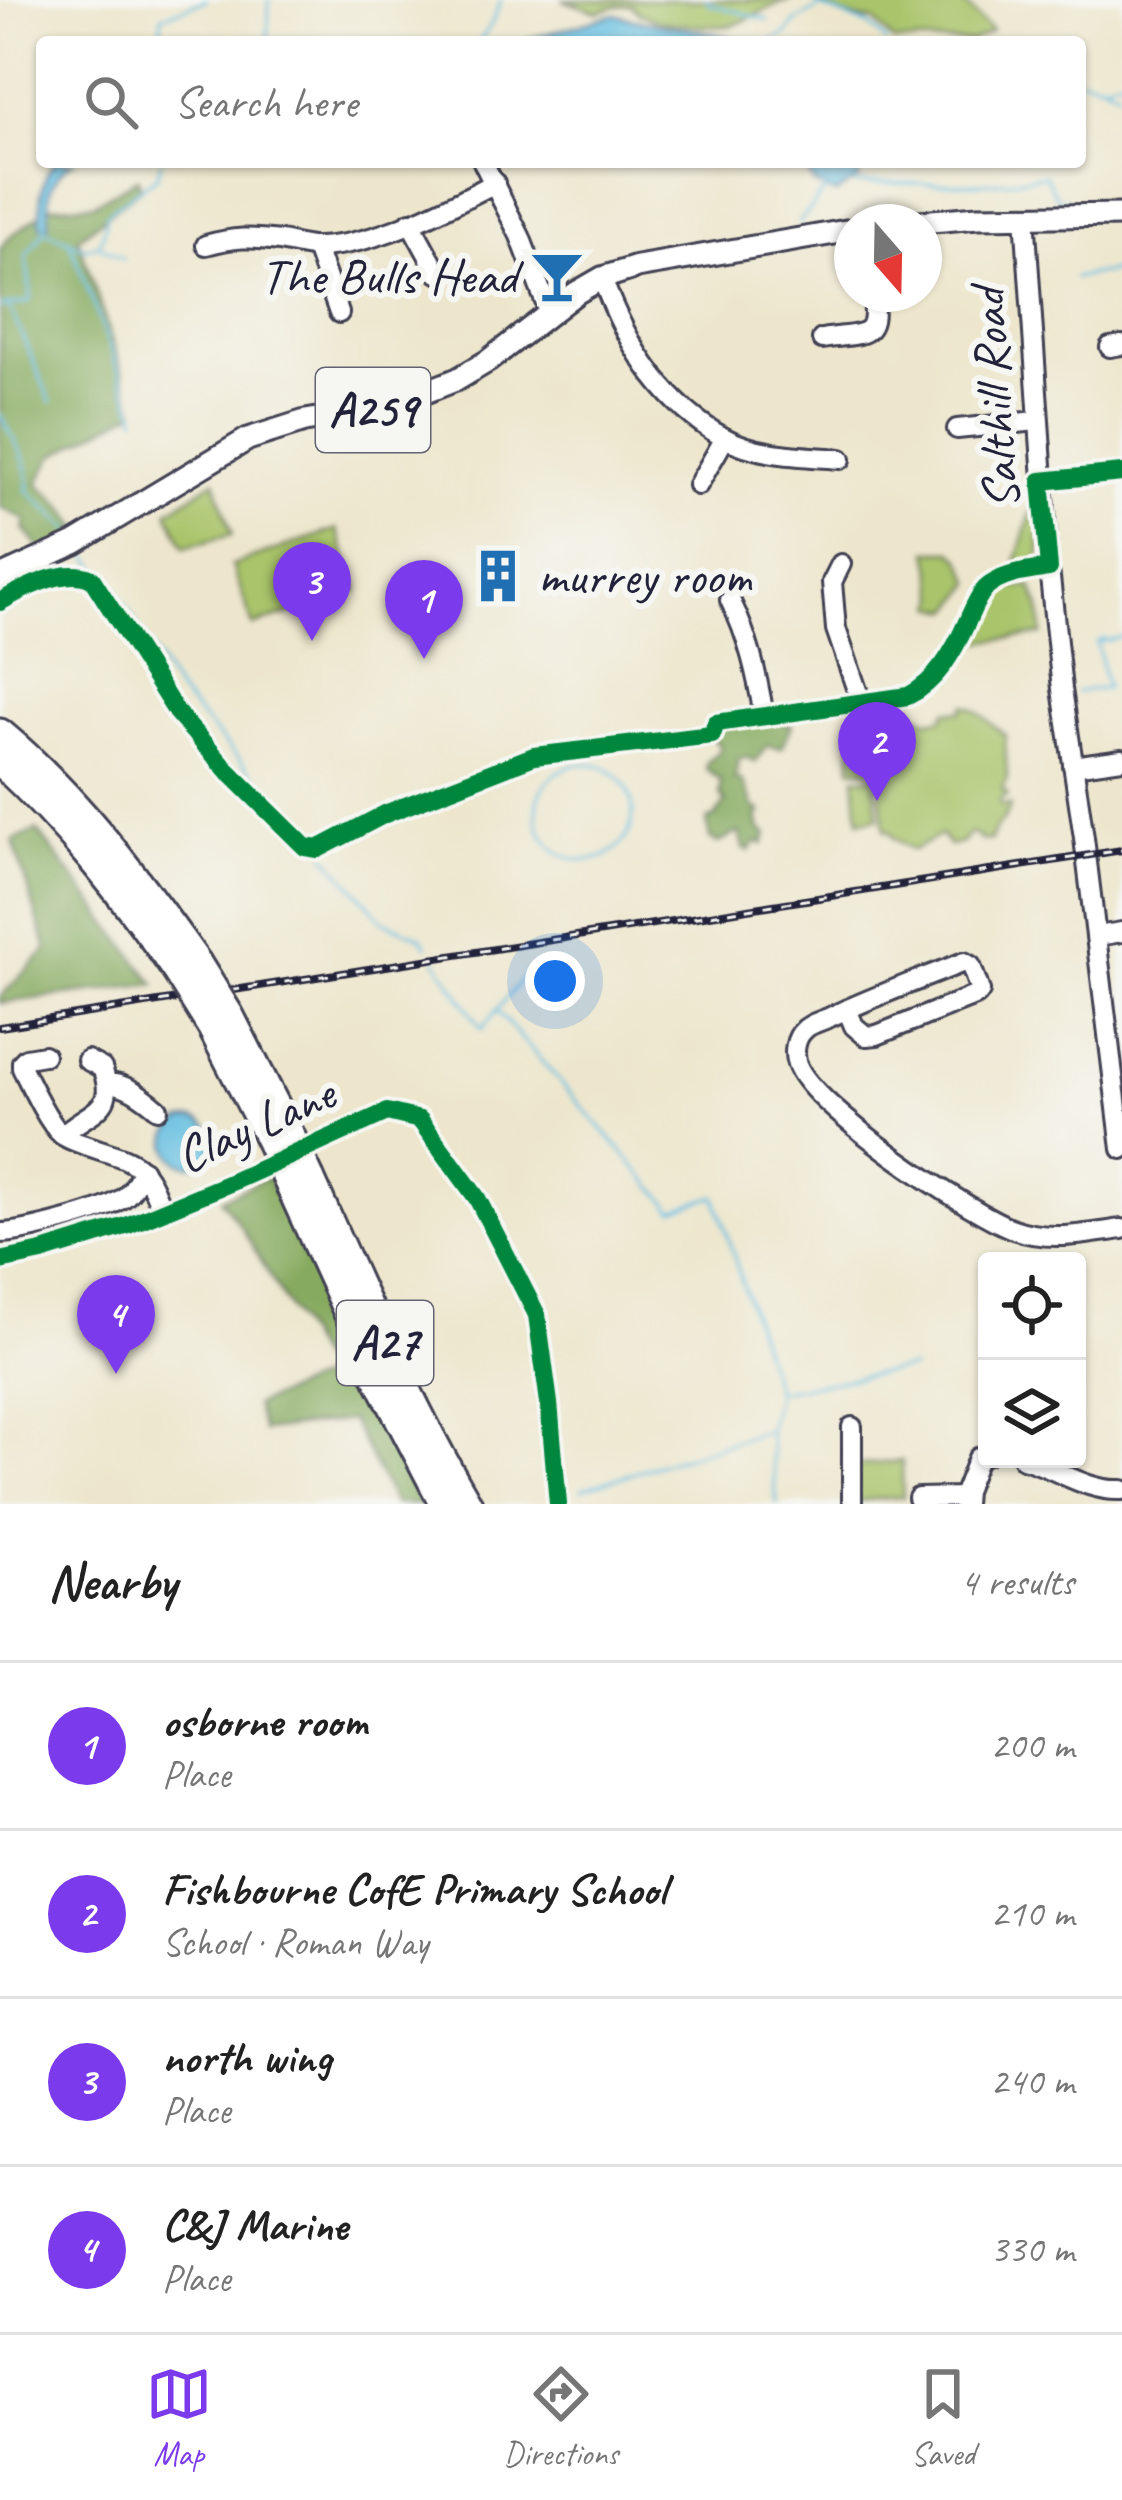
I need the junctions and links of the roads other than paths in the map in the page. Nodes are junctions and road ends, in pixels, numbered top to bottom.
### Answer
1 (486, 168) edge
2 (495, 183) junction
3 (1025, 215) junction
4 (1122, 215) edge
5 (942, 221) edge
6 (410, 223) junction
7 (834, 233) edge
8 (206, 245) dead end
9 (316, 248) junction
10 (438, 273) dead end
11 (602, 278) junction
12 (549, 312) junction
13 (875, 312) edge
14 (339, 313) dead end
15 (822, 339) dead end
16 (1037, 421) junction
17 (957, 429) dead end
18 (725, 438) junction
19 (841, 459) dead end
20 (1122, 472) edge
21 (1042, 481) junction
22 (698, 485) dead end
23 (841, 564) dead end
24 (1049, 568) junction
25 (0, 577) edge
26 (730, 600) dead end
27 (861, 702) junction
28 (764, 716) junction
29 (716, 723) dead end
30 (0, 733) edge
31 (1122, 759) edge
32 (0, 762) edge
33 (1073, 766) junction
34 (1122, 932) edge
35 (1097, 936) junction
36 (187, 966) junction
37 (847, 1009) junction
38 (44, 1055) dead end
39 (87, 1060) dead end
40 (108, 1084) junction
41 (158, 1109) dead end
42 (62, 1135) junction
43 (1122, 1149) edge
44 (143, 1170) junction
45 (300, 1183) junction
46 (162, 1211) junction
47 (1122, 1229) edge
48 (0, 1233) edge
49 (0, 1261) edge
50 (852, 1427) dead end
51 (978, 1457) edge
52 (1058, 1468) edge
53 (1122, 1490) edge
54 (918, 1498) dead end
55 (964, 1500) edge
56 (444, 1504) edge
57 (468, 1504) edge
58 (558, 1504) edge
59 (852, 1504) edge

1 - 2 street
2 - 6 street
2 - 12 street
3 - 4 main road
3 - 5 main road
3 - 16 street, Salthill Road
6 - 9 street
6 - 10 street
7 - 11 main road, A259
8 - 9 street
9 - 14 street
11 - 12 main road, A259
11 - 18 street
12 - 25 main road, A259
13 - 15 street
16 - 17 street
16 - 21 street, Salthill Road
18 - 19 street
18 - 22 street
20 - 21 street
21 - 24 street, Salthill Road
23 - 27 street
24 - 27 street
24 - 33 street, Salthill Road
26 - 28 street
27 - 28 street
28 - 29 street
30 - 36 highway, A27
31 - 33 street
32 - 36 highway, A27
33 - 35 street, Salthill Road
34 - 35 street
35 - 43 street, Salthill Road
36 - 45 highway, A27, bridge
37 - 37 street
37 - 47 street
38 - 42 street
39 - 40 street
40 - 41 street
40 - 42 street
42 - 44 street
44 - 46 street
44 - 48 street
45 - 56 highway, A27
45 - 57 highway, A27
46 - 49 street, Clay Lane
46 - 58 street, Clay Lane
50 - 59 street
51 - 55 street
52 - 53 street
54 - 55 street

